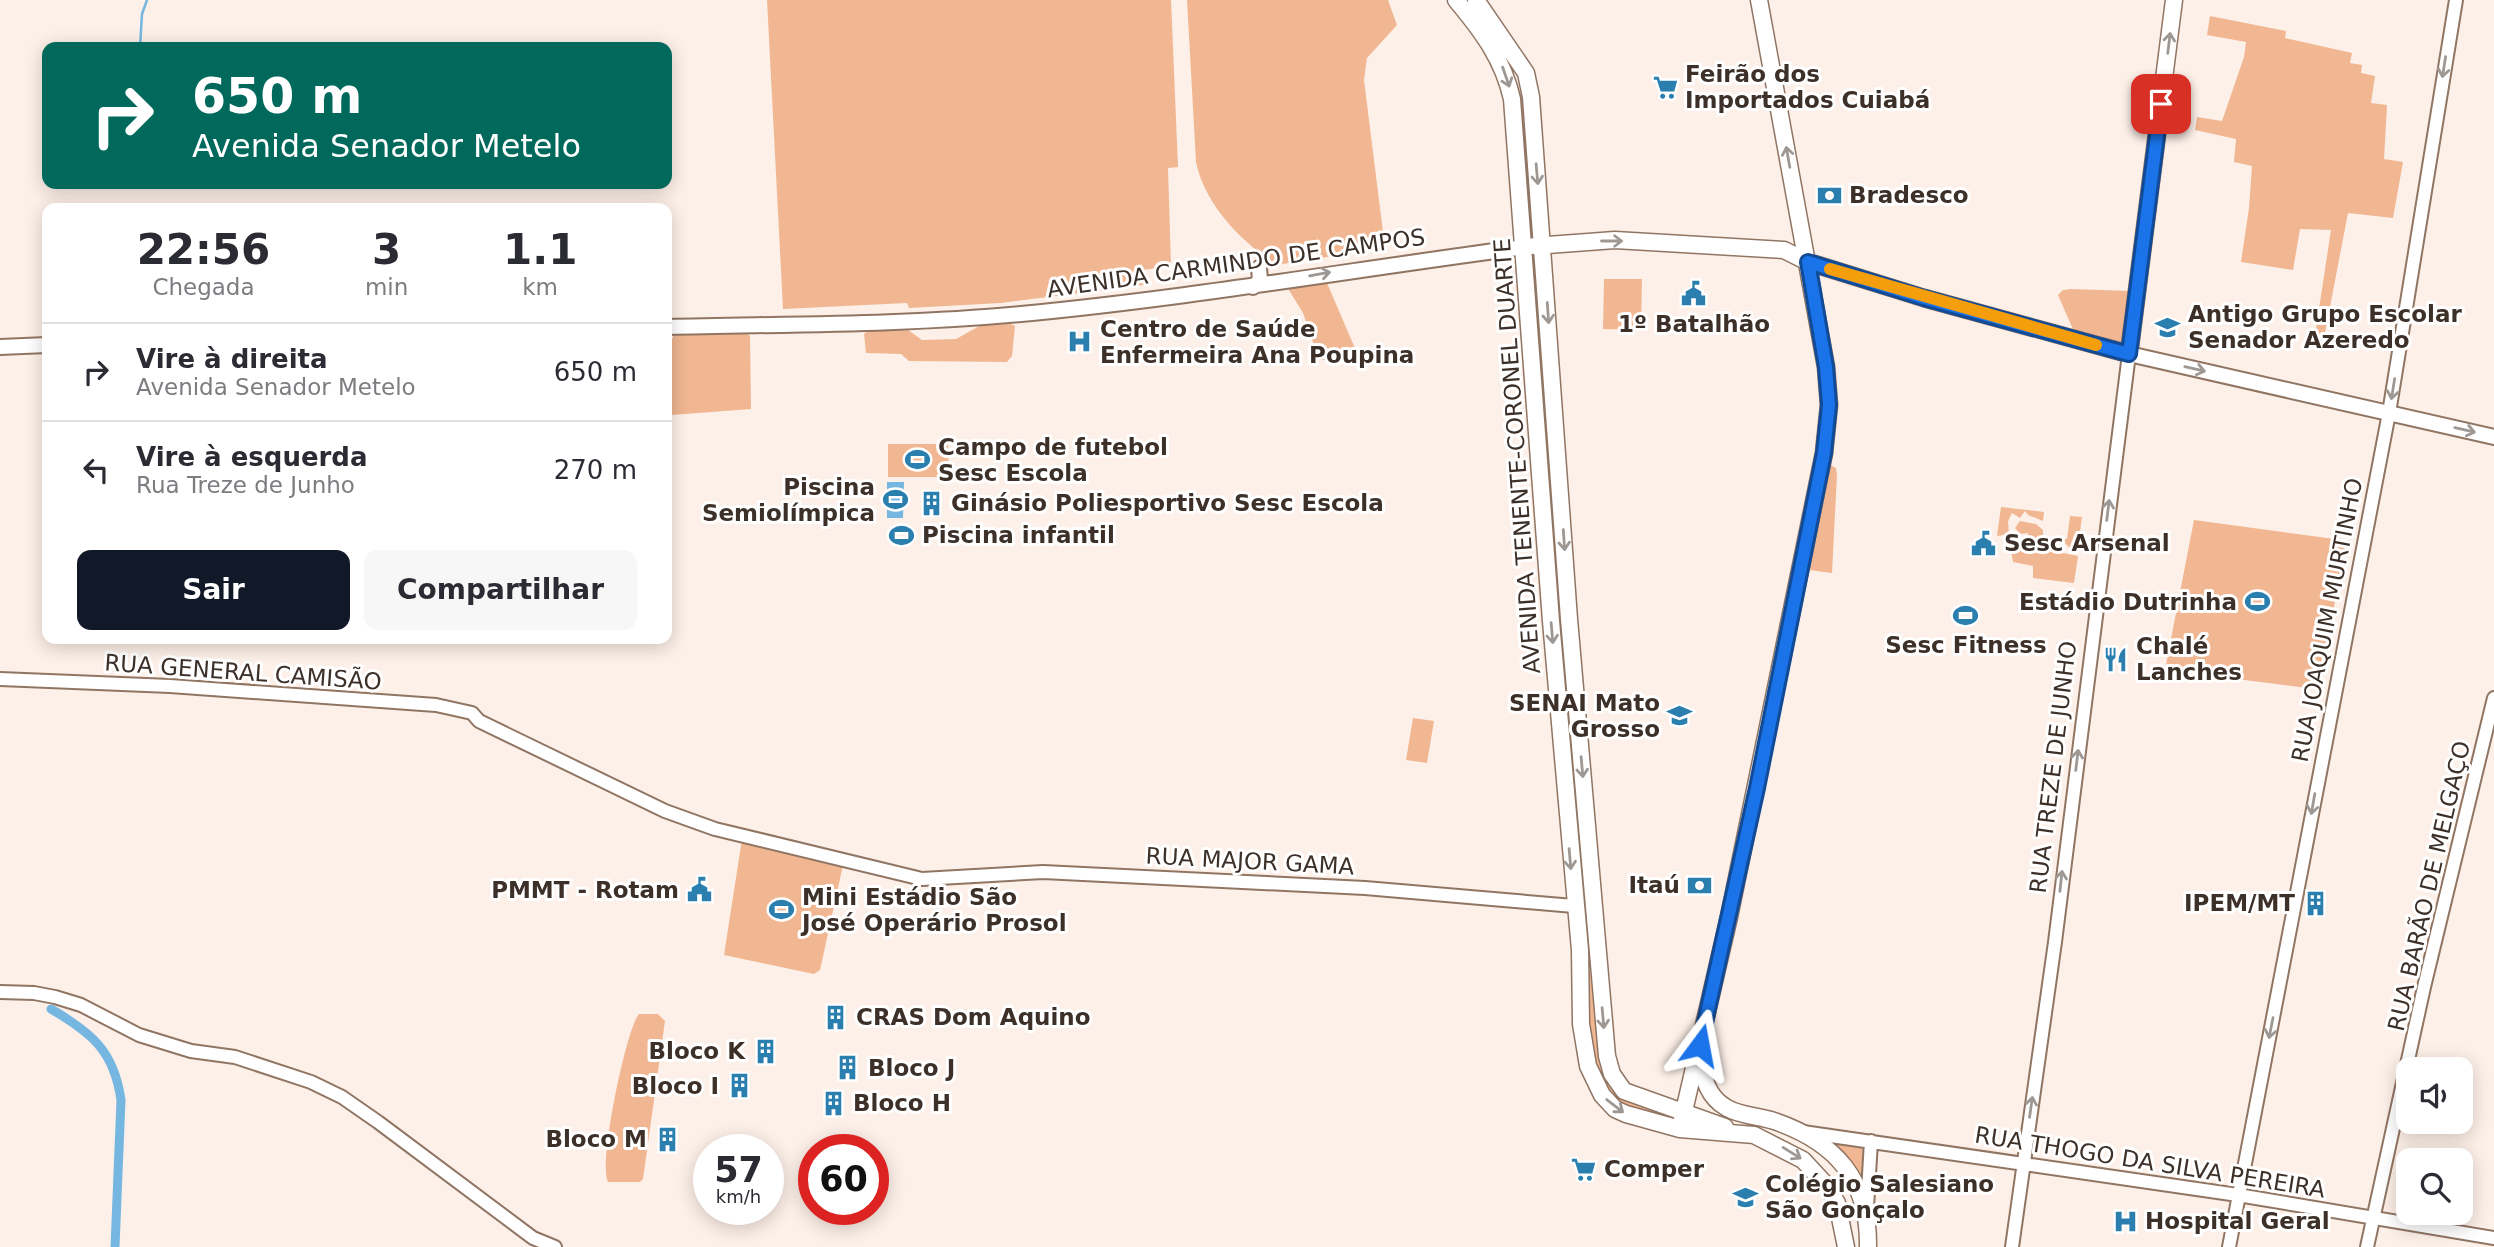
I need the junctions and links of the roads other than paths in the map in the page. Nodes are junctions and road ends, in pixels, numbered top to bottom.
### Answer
1 (1456, 0) edge
2 (1474, 0) edge
3 (1759, 0) edge
4 (2175, 0) edge
5 (2456, 0) edge
6 (1485, 35) junction
7 (1799, 224) junction
8 (1544, 245) junction
9 (1525, 247) junction
10 (1784, 250) junction
11 (1808, 262) junction
12 (1259, 268) dead end
13 (1253, 287) junction
14 (672, 327) edge
15 (42, 345) edge
16 (0, 347) edge
17 (2129, 354) junction
18 (2389, 413) junction
19 (2494, 437) edge
20 (0, 679) edge
21 (2494, 698) edge
22 (922, 879) joint
23 (1574, 906) junction
24 (1580, 950) junction
25 (1599, 979) junction
26 (0, 992) edge
27 (1708, 1014) junction
28 (1682, 1121) junction
29 (1800, 1131) junction
30 (1871, 1140) junction
31 (2023, 1165) junction
32 (2238, 1195) junction
33 (1867, 1209) junction
34 (2374, 1218) junction
35 (2494, 1238) edge
36 (555, 1247) edge
37 (1846, 1247) edge
38 (1868, 1247) edge
39 (2012, 1247) edge
40 (2229, 1247) edge
41 (2367, 1247) edge

1 - 6 main road, AVENIDA TENENTE-CORONEL DUARTE
2 - 6 main road
2 -> 8 main road, AVENIDA TENENTE-CORONEL DUARTE
7 -> 3 main road
17 -> 4 main road, RUA TREZE DE JUNHO
5 -> 18 street, RUA JOAQUIM MURTINHO
6 -> 9 main road, AVENIDA TENENTE-CORONEL DUARTE
7 - 10 main road
7 - 11 main road
8 - 9 main road, AVENIDA CARMINDO DE CAMPOS
8 -> 10 main road, AVENIDA CARMINDO DE CAMPOS
8 -> 25 main road, AVENIDA TENENTE-CORONEL DUARTE
13 -> 9 main road, AVENIDA CARMINDO DE CAMPOS
9 -> 23 main road, AVENIDA TENENTE-CORONEL DUARTE
10 - 11 main road, AVENIDA CARMINDO DE CAMPOS
11 - 17 main road, AVENIDA CARMINDO DE CAMPOS
11 - 27 main road
12 - 13 main road
13 - 14 main road, AVENIDA CARMINDO DE CAMPOS
15 - 16 main road
17 -> 18 main road
31 -> 17 street, RUA TREZE DE JUNHO
18 -> 19 main road
18 -> 32 street, RUA JOAQUIM MURTINHO
20 - 22 street, RUA GENERAL CAMISÃO
21 - 34 street, RUA BARÃO DE MELGAÇO
22 - 23 street, RUA MAJOR GAMA
23 - 24 main road, AVENIDA TENENTE-CORONEL DUARTE
24 - 25 main road
24 -> 28 main road, AVENIDA TENENTE-CORONEL DUARTE
25 -> 28 main road, AVENIDA TENENTE-CORONEL DUARTE
26 - 36 street
27 - 28 main road
27 - 29 main road
28 -> 37 main road, AVENIDA TENENTE-CORONEL DUARTE
29 - 30 street, RUA THOGO DA SILVA PEREIRA
29 - 33 main road
30 - 31 street, RUA THOGO DA SILVA PEREIRA
30 - 33 street
31 - 32 street, RUA THOGO DA SILVA PEREIRA
31 - 39 street, RUA TREZE DE JUNHO
32 - 34 street, RUA THOGO DA SILVA PEREIRA
32 - 40 street, RUA JOAQUIM MURTINHO
33 - 38 main road
34 - 35 street, RUA THOGO DA SILVA PEREIRA
34 - 41 street, RUA BARÃO DE MELGAÇO

